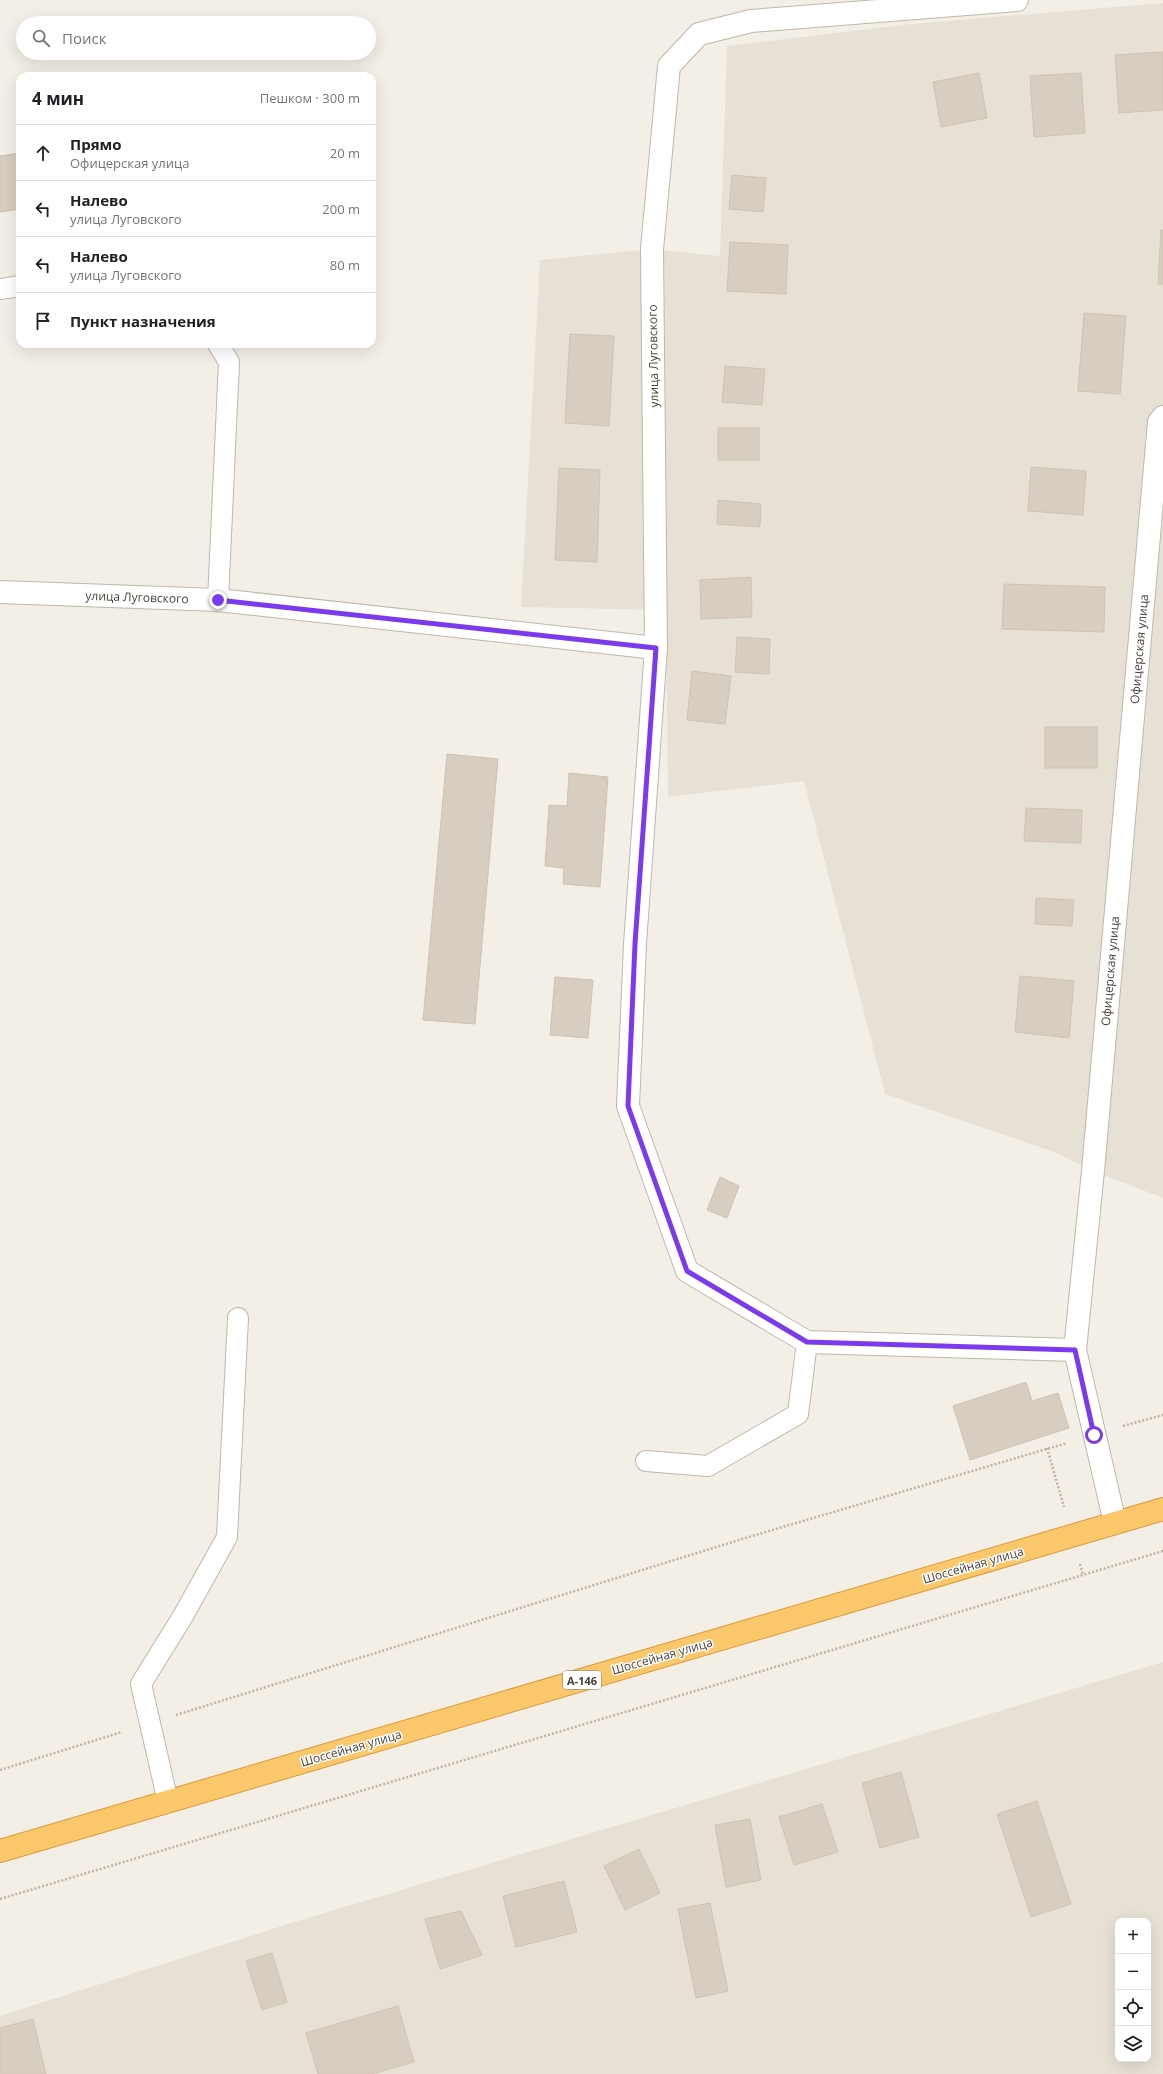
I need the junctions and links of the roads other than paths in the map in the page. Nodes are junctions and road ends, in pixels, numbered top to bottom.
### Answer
1 (1017, 0) edge
2 (16, 287) edge
3 (0, 290) edge
4 (220, 348) edge
5 (1163, 417) edge
6 (0, 592) edge
7 (218, 600) junction
8 (656, 648) junction
9 (238, 1318) dead end
10 (807, 1342) junction
11 (1075, 1350) junction
12 (646, 1461) dead end
13 (1163, 1509) edge
14 (1115, 1523) junction
15 (168, 1802) junction
16 (0, 1851) edge

1 - 8 street, улица Луговского
2 - 3 lane
4 - 7 lane
5 - 11 street, Офицерская улица
6 - 7 street, улица Луговского
7 - 8 street, улица Луговского
8 - 10 street, улица Луговского
9 - 15 lane
10 - 11 street, улица Луговского
10 - 12 lane
11 - 14 street, Офицерская улица
13 - 14 highway, Шоссейная улица / А-146
14 - 15 highway, Шоссейная улица / А-146
15 - 16 highway, Шоссейная улица / А-146

